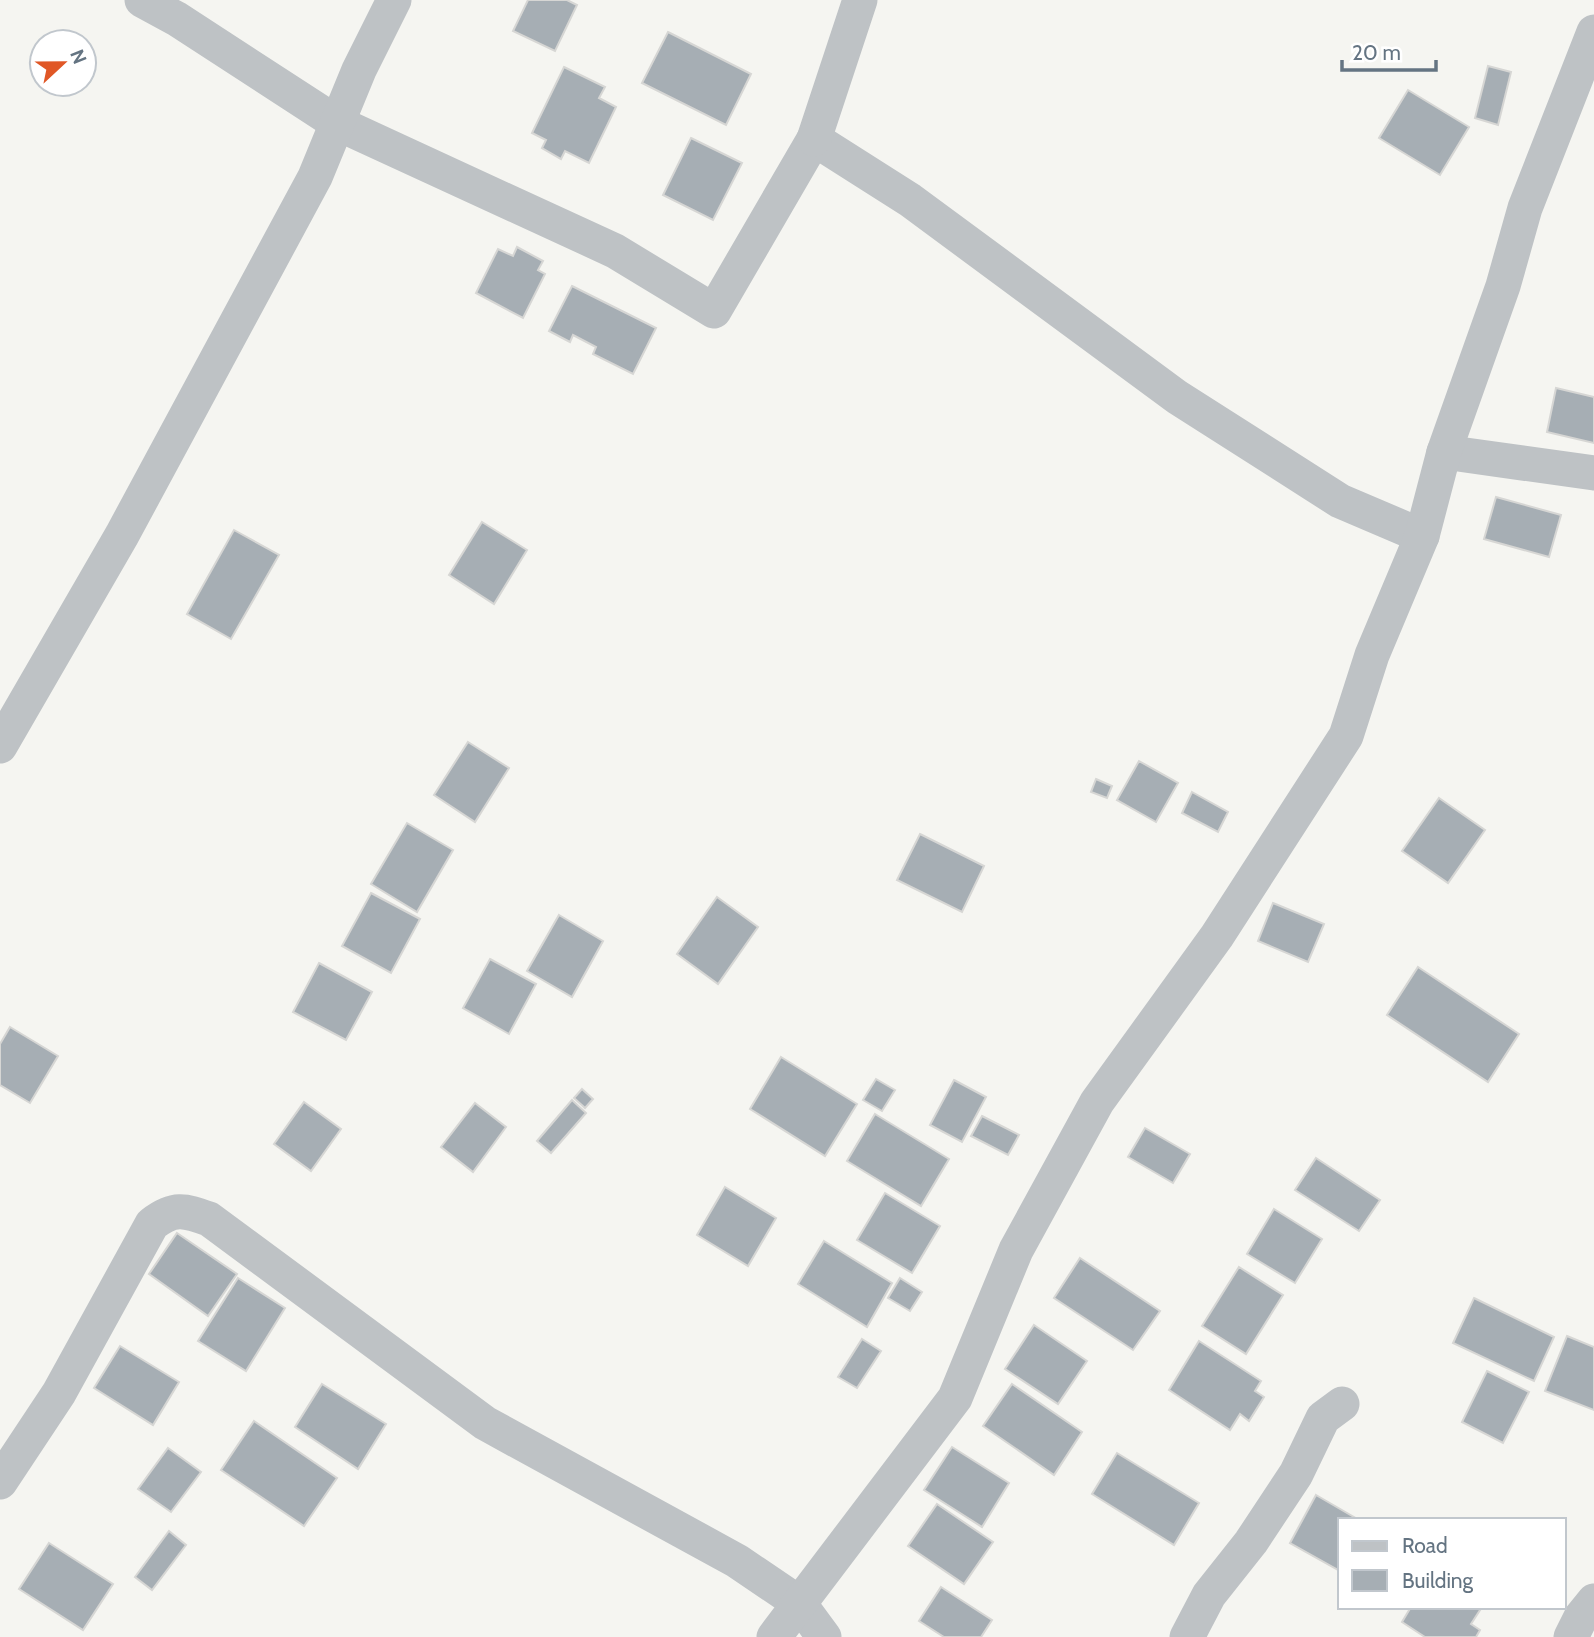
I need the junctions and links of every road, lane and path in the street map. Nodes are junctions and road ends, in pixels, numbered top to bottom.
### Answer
1 (142, 0) edge
2 (394, 0) edge
3 (860, 0) edge
4 (1594, 32) edge
5 (337, 123) junction
6 (814, 139) junction
7 (1444, 452) junction
8 (1594, 472) edge
9 (1422, 536) junction
10 (0, 746) edge
11 (1342, 1404) dead end
12 (0, 1482) edge
13 (1594, 1601) edge
14 (799, 1603) junction
15 (774, 1637) edge
16 (824, 1637) edge
17 (1187, 1637) edge
18 (1572, 1637) edge

1 - 5 street
2 - 5 street
3 - 6 street
4 - 7 street
5 - 6 street
5 - 10 street
6 - 9 street
7 - 8 street
7 - 9 street
9 - 14 street
11 - 17 street
12 - 14 street
13 - 18 street
14 - 15 street
14 - 16 street

